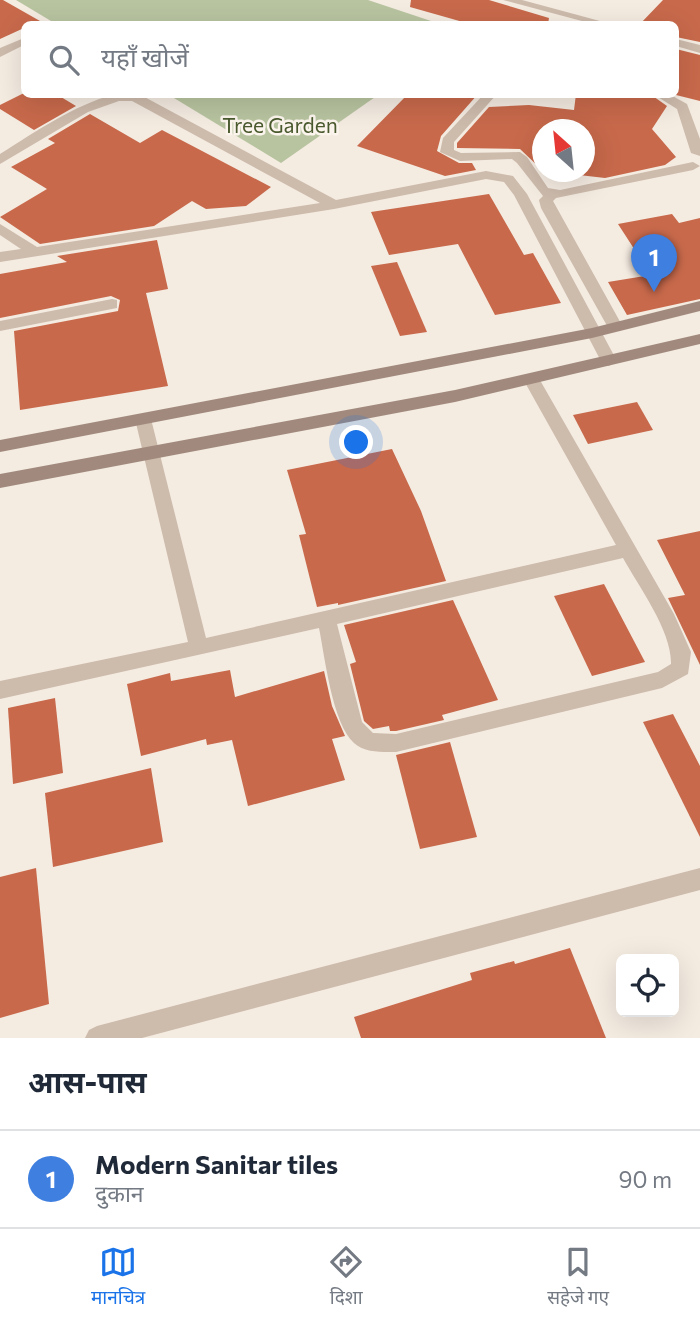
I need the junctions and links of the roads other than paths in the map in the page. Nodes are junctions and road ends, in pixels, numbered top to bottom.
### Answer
1 (509, 0) edge
2 (541, 4) edge
3 (595, 21) edge
4 (21, 42) edge
5 (679, 44) edge
6 (700, 49) edge
7 (0, 53) edge
8 (112, 98) edge
9 (136, 98) edge
10 (487, 98) edge
11 (666, 98) edge
12 (0, 160) edge
13 (698, 164) edge
14 (551, 195) junction
15 (334, 205) junction
16 (0, 228) edge
17 (33, 251) junction
18 (0, 257) edge
19 (112, 304) dead end
20 (700, 306) edge
21 (0, 326) edge
22 (615, 327) junction
23 (592, 333) junction
24 (700, 339) edge
25 (609, 360) junction
26 (531, 379) junction
27 (143, 419) junction
28 (0, 446) edge
29 (153, 451) junction
30 (0, 481) edge
31 (627, 550) junction
32 (327, 621) junction
33 (199, 648) junction
34 (0, 690) edge
35 (700, 879) edge
36 (97, 1038) edge

1 - 2 street
2 - 3 street
4 - 7 street
5 - 6 street
8 - 12 street
9 - 15 street
10 - 14 street
11 - 13 street
13 - 14 street
14 - 22 street
15 - 17 street
15 - 23 street
16 - 17 street
17 - 18 street
19 - 21 street
20 - 22 street
22 - 23 street
23 - 25 street
23 - 27 street
24 - 25 street
25 - 26 street
26 - 29 street
26 - 31 street
27 - 28 street
27 - 29 street
29 - 30 street
29 - 33 street
31 - 32 street
31 - 32 street
32 - 33 street
33 - 34 street
35 - 36 street

